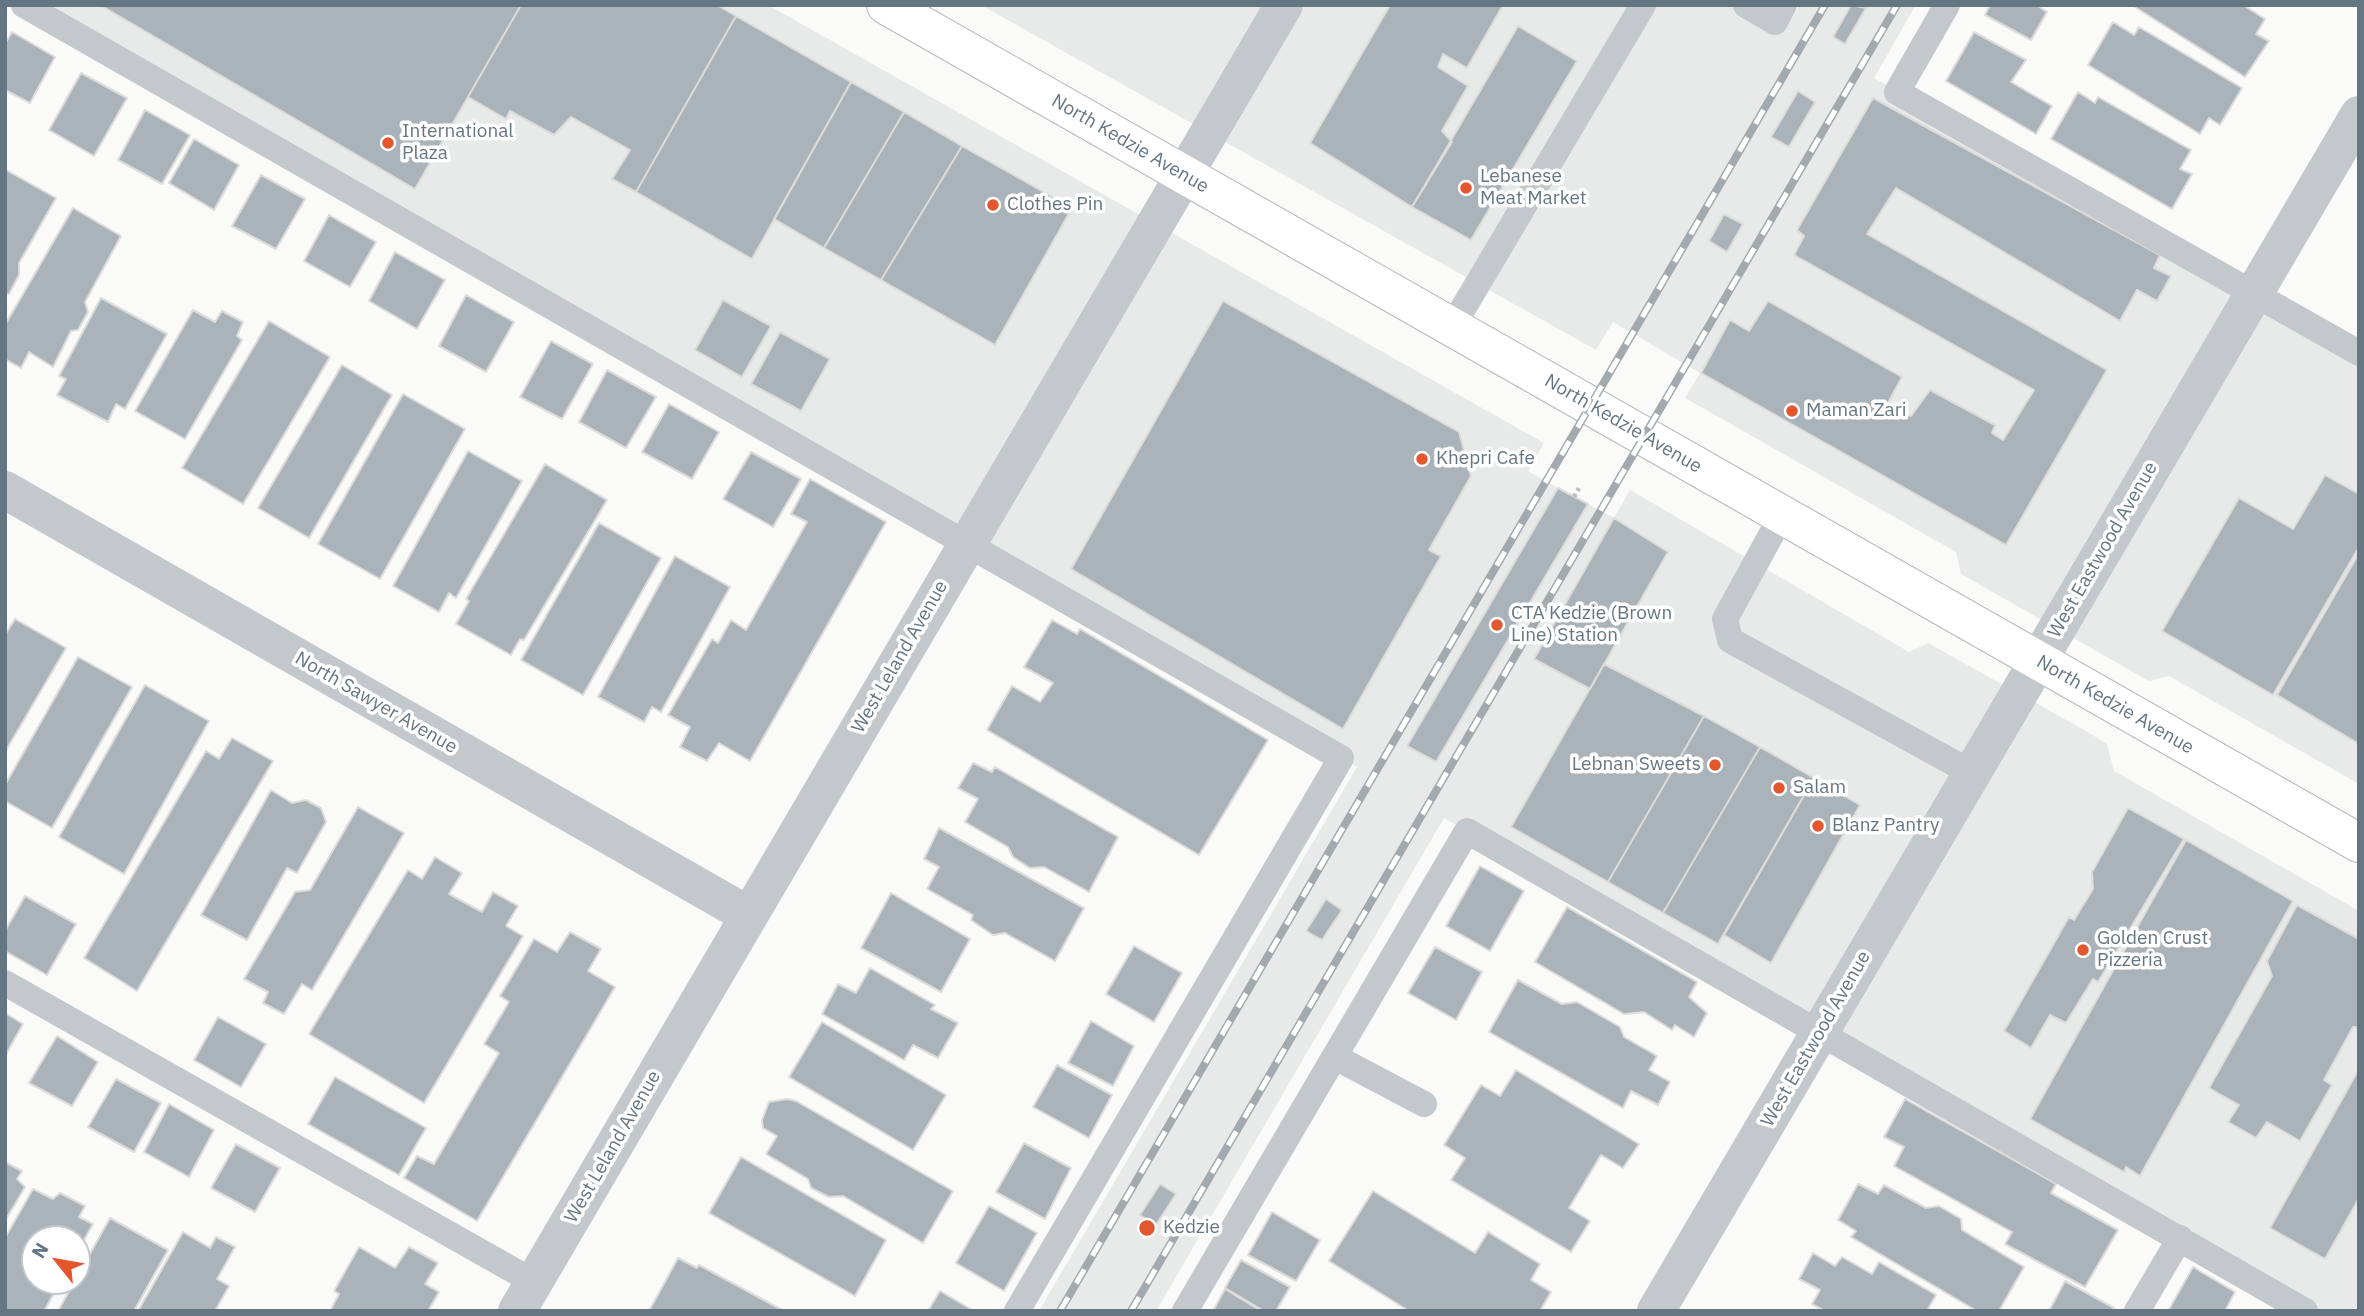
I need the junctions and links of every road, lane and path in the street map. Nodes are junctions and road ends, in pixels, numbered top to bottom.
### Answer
1 (24, 5) edge
2 (886, 5) edge
3 (1284, 5) edge
4 (1643, 5) edge
5 (1746, 5) edge
6 (1784, 5) edge
7 (1947, 5) edge
8 (2359, 115) edge
9 (1185, 175) junction
10 (2254, 294) junction
11 (1452, 327) junction
12 (2359, 353) edge
13 (1579, 488) dead end
14 (5, 491) edge
15 (1574, 497) dead end
16 (1782, 515) junction
17 (966, 545) junction
18 (2038, 661) junction
19 (1972, 773) junction
20 (2359, 844) edge
21 (748, 915) junction
22 (5, 983) edge
23 (1820, 1032) junction
24 (1335, 1057) junction
25 (1423, 1104) dead end
26 (2180, 1238) junction
27 (526, 1296) edge
28 (1017, 1311) edge
29 (1185, 1311) edge
30 (1656, 1311) edge
31 (2137, 1311) edge
32 (2305, 1311) edge

1 - 17 lane
2 - 9 main road, North Kedzie Avenue
3 - 9 street, West Leland Avenue
4 - 11 lane
5 - 6 lane
7 - 10 lane
8 - 10 street, West Eastwood Avenue
9 - 11 main road, North Kedzie Avenue
9 - 17 street, West Leland Avenue
10 - 12 lane
10 - 18 street, West Eastwood Avenue
11 - 16 main road, North Kedzie Avenue
13 - 15 path
14 - 21 street, North Sawyer Avenue
16 - 18 main road, North Kedzie Avenue
16 - 19 lane
17 - 21 street, West Leland Avenue
17 - 28 lane
18 - 19 street, West Eastwood Avenue
18 - 20 main road, North Kedzie Avenue
19 - 23 street, West Eastwood Avenue
21 - 27 street, West Leland Avenue
22 - 27 lane
23 - 24 lane
23 - 26 lane
23 - 30 street, West Eastwood Avenue
24 - 25 lane
24 - 29 lane
26 - 31 lane
26 - 32 lane

